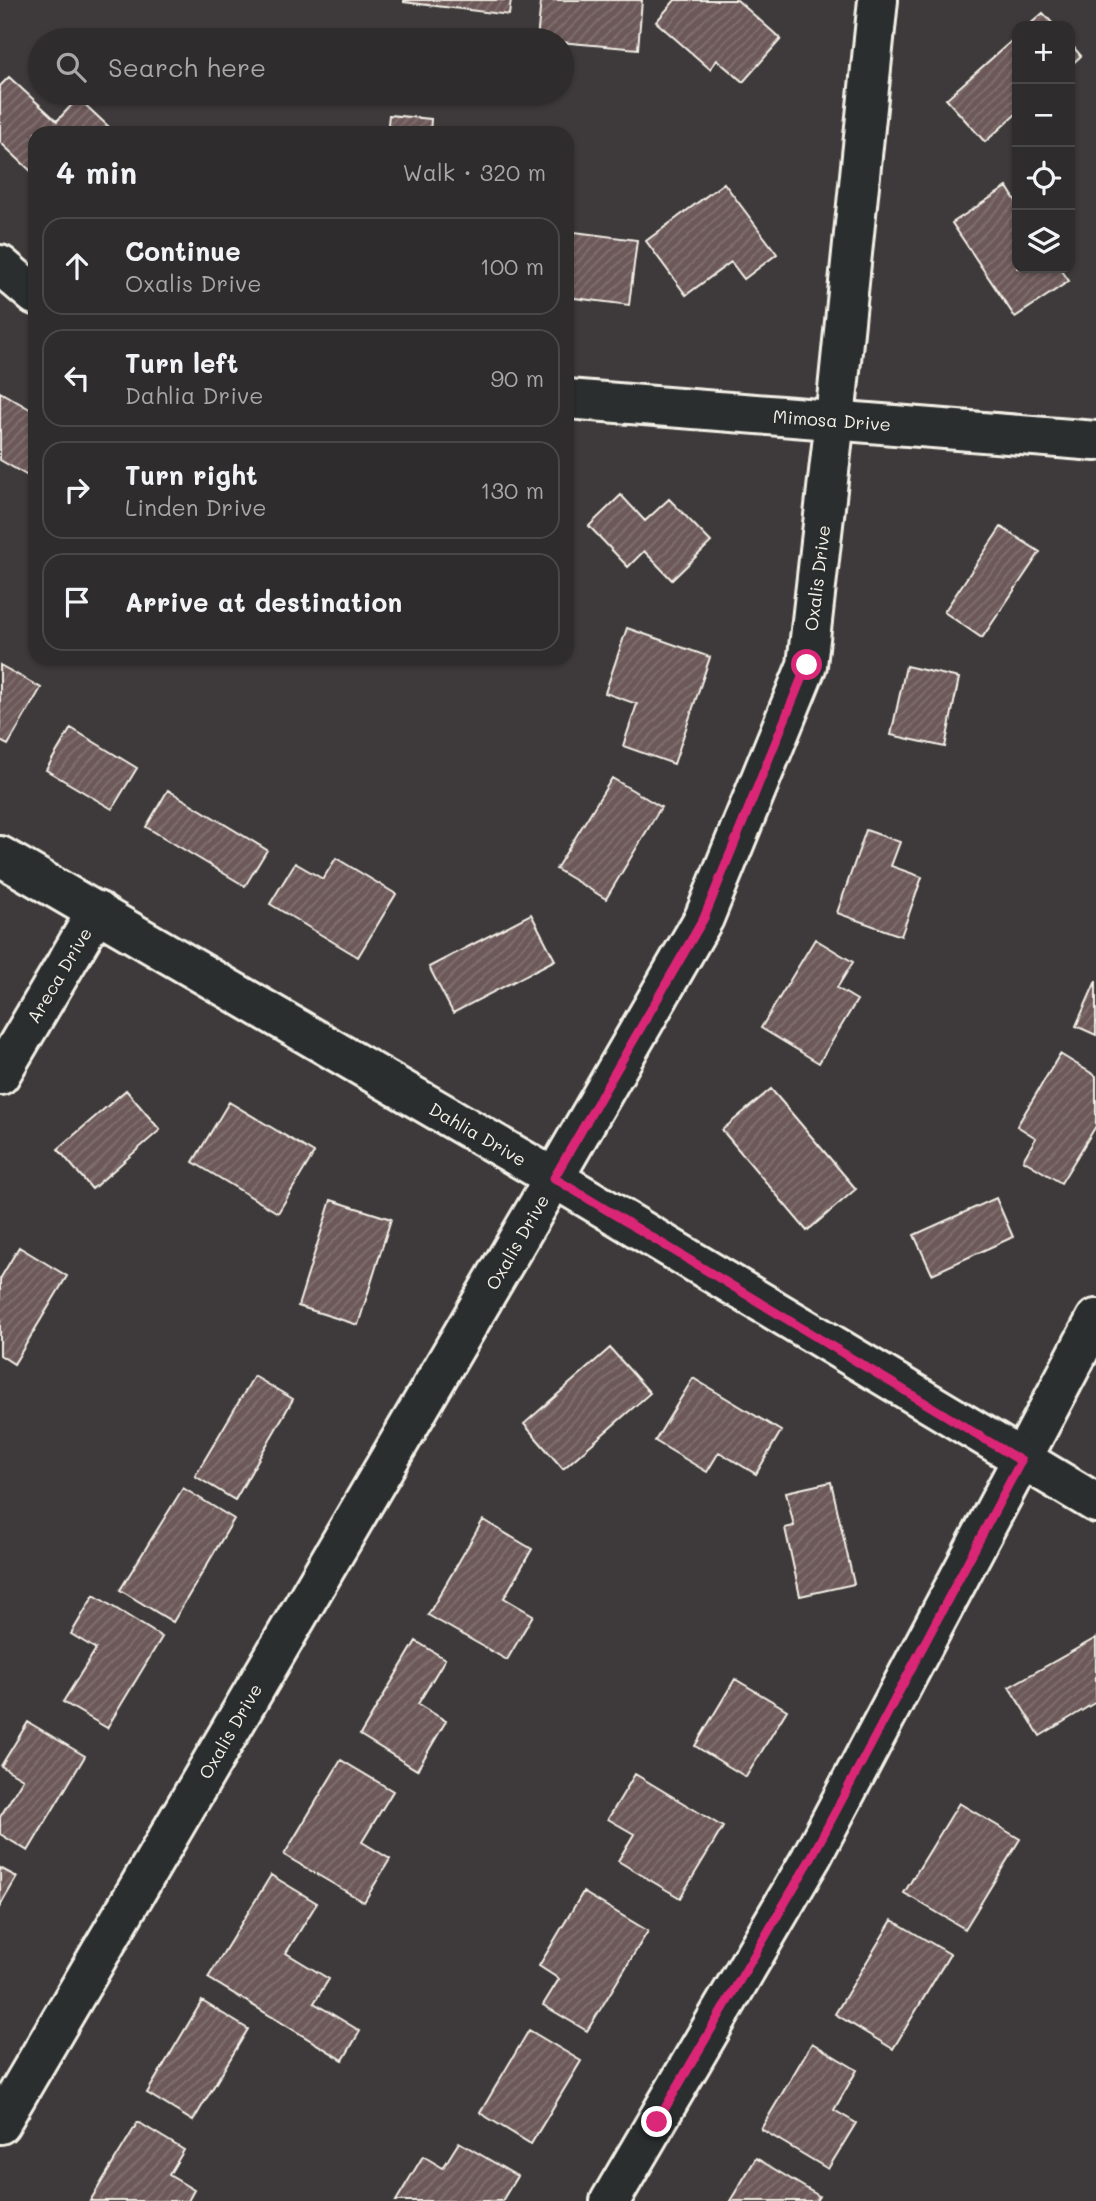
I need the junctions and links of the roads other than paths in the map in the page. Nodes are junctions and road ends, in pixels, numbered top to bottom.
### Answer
1 (878, 0) edge
2 (0, 265) edge
3 (28, 289) edge
4 (574, 400) edge
5 (835, 419) junction
6 (1096, 441) edge
7 (0, 856) edge
8 (97, 911) junction
9 (0, 1075) edge
10 (554, 1178) junction
11 (1096, 1319) edge
12 (1021, 1461) junction
13 (1096, 1503) edge
14 (0, 2123) edge
15 (610, 2201) edge

1 - 5 street, Oxalis Drive
2 - 3 street
4 - 5 street, Mimosa Drive
5 - 6 street, Mimosa Drive
5 - 10 street, Oxalis Drive
7 - 8 street, Dahlia Drive
8 - 9 street, Areca Drive
8 - 10 street, Dahlia Drive
10 - 12 street, Dahlia Drive
10 - 14 street, Oxalis Drive
11 - 12 street
12 - 13 street, Dahlia Drive
12 - 15 street

